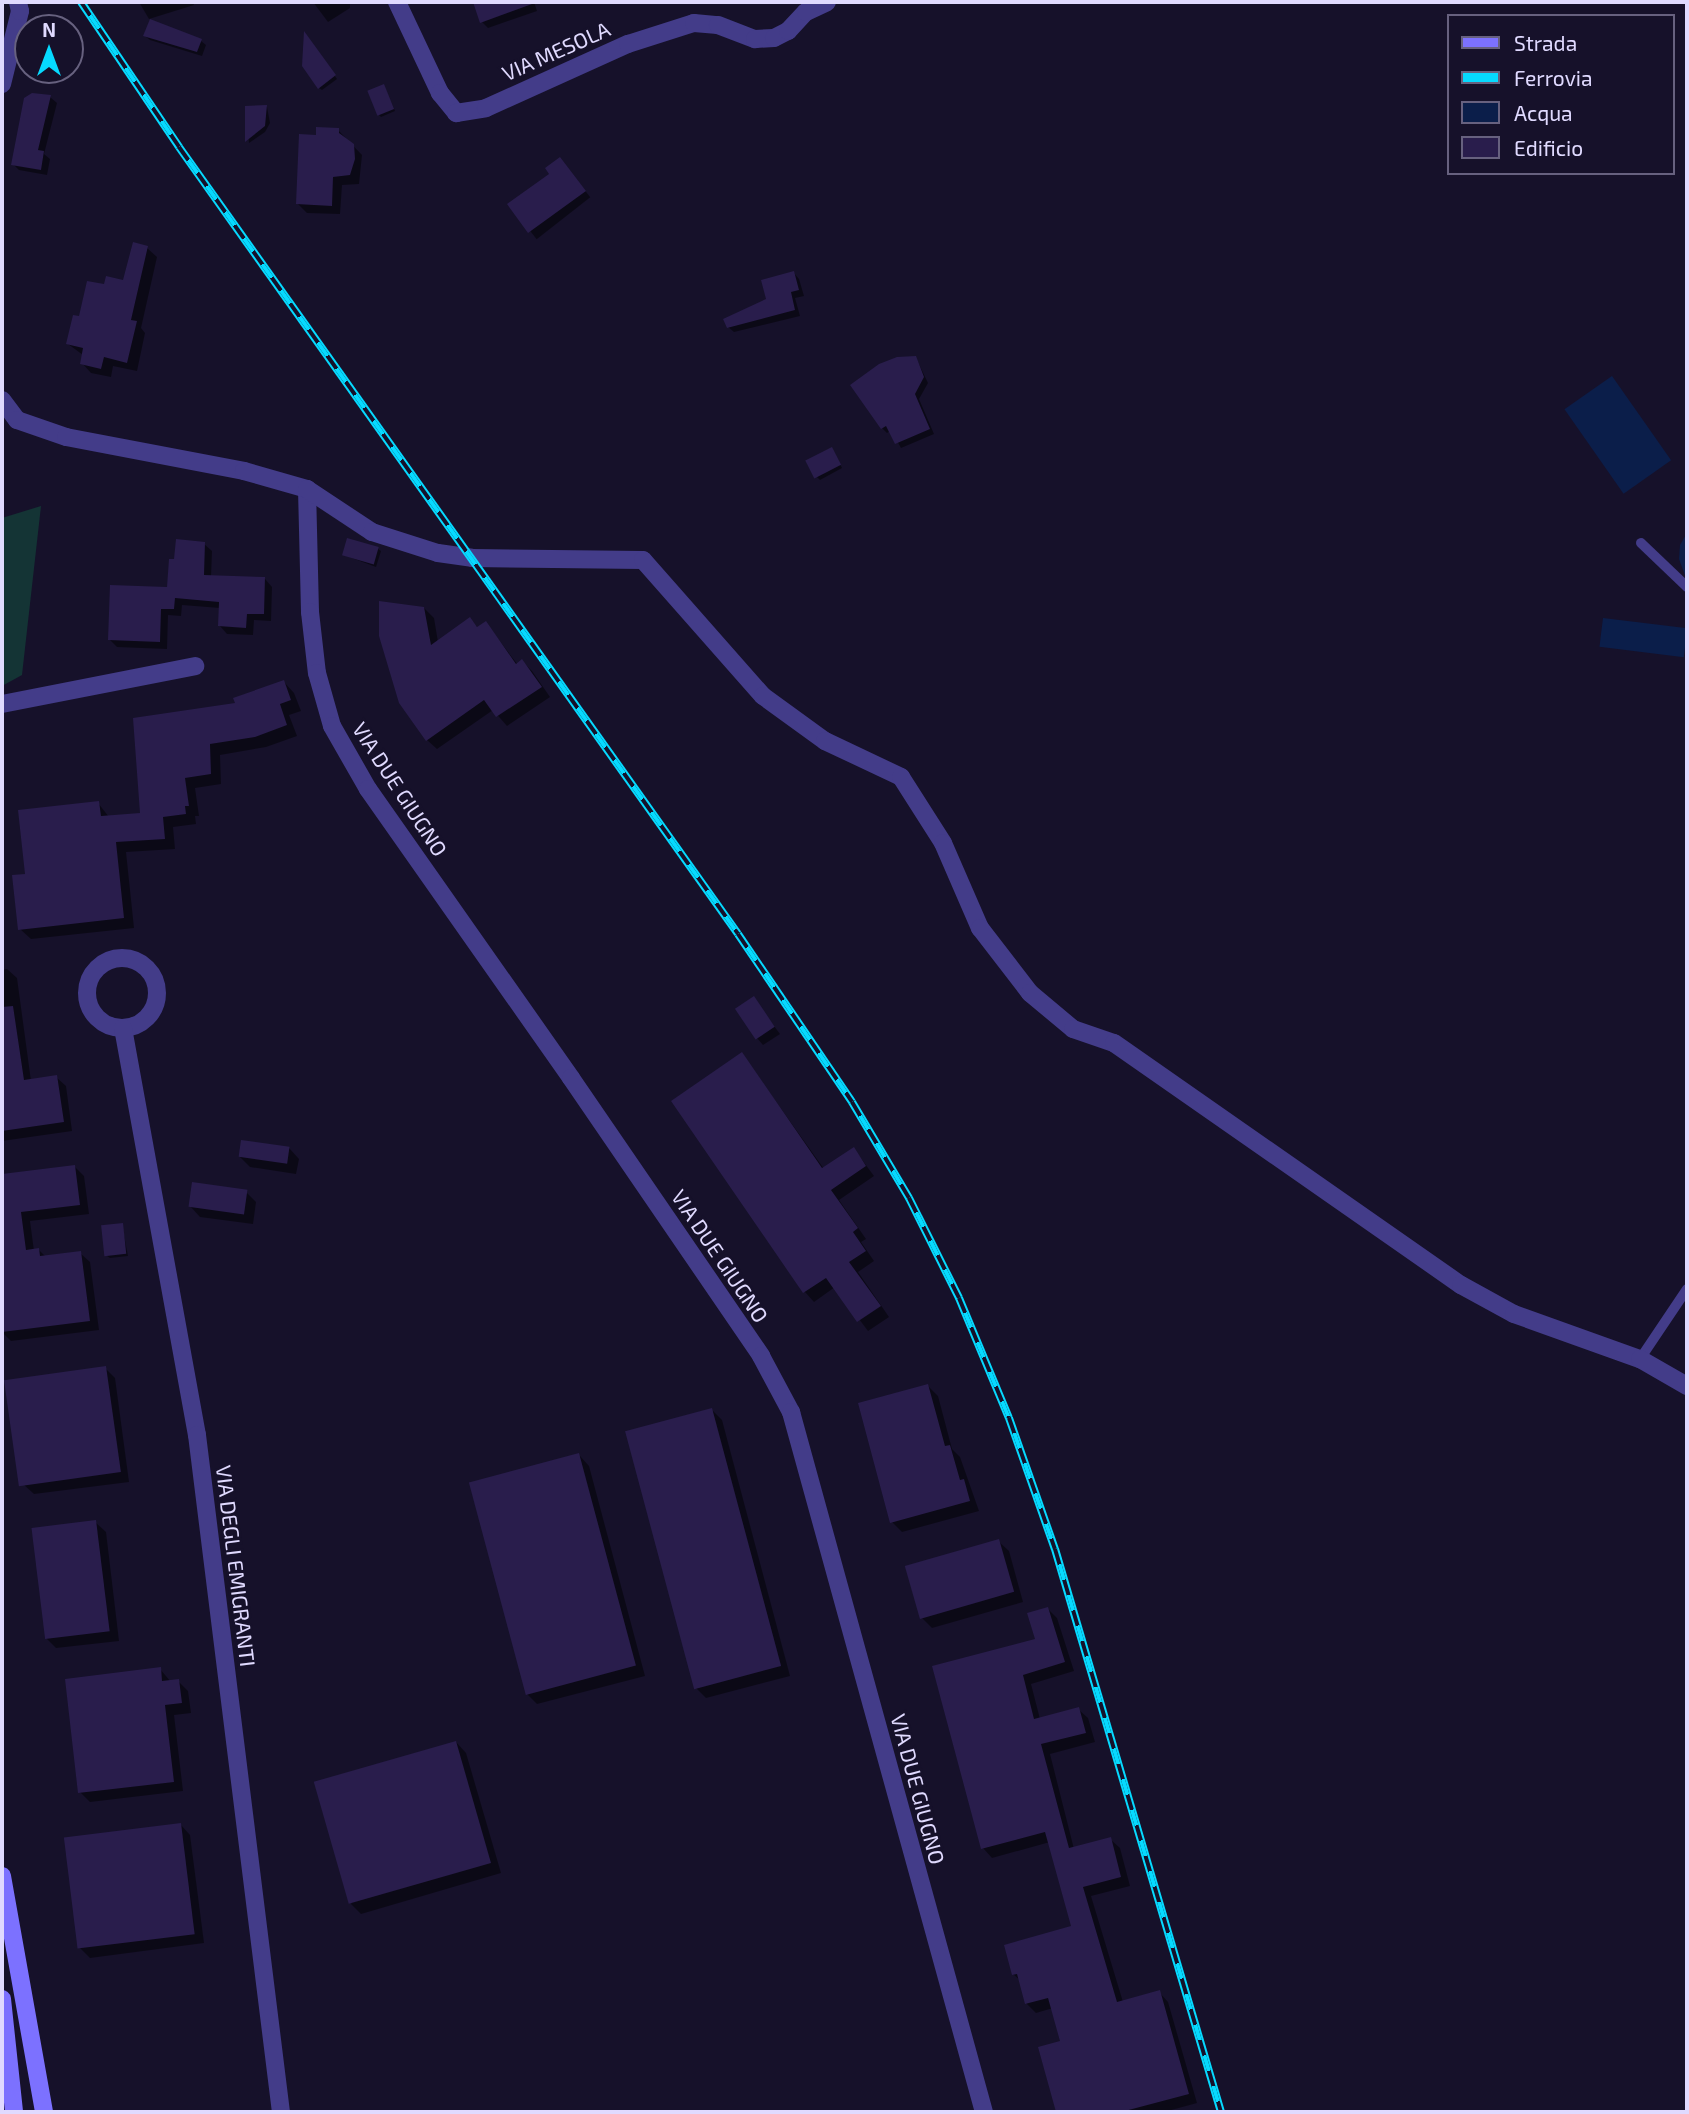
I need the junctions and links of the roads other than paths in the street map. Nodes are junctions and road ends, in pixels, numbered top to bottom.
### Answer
1 (18, 2) edge
2 (397, 2) edge
3 (827, 2) edge
4 (2, 84) edge
5 (2, 400) edge
6 (307, 489) junction
7 (1641, 543) dead end
8 (1687, 587) edge
9 (195, 666) dead end
10 (2, 704) edge
11 (123, 1028) junction
12 (1687, 1289) edge
13 (1640, 1359) junction
14 (1687, 1386) edge
15 (2, 1876) edge
16 (2, 2000) edge
17 (14, 2112) edge
18 (44, 2112) edge
19 (281, 2112) edge
20 (984, 2112) edge

1 - 4 street
2 - 3 street, VIA MESOLA
5 - 6 street
6 - 13 street
6 - 20 street, VIA DUE GIUGNO
7 - 8 lane
9 - 10 street
11 - 11 street
11 - 19 street, VIA DEGLI EMIGRANTI
12 - 13 lane
13 - 14 street
15 - 18 main road
16 - 17 main road

